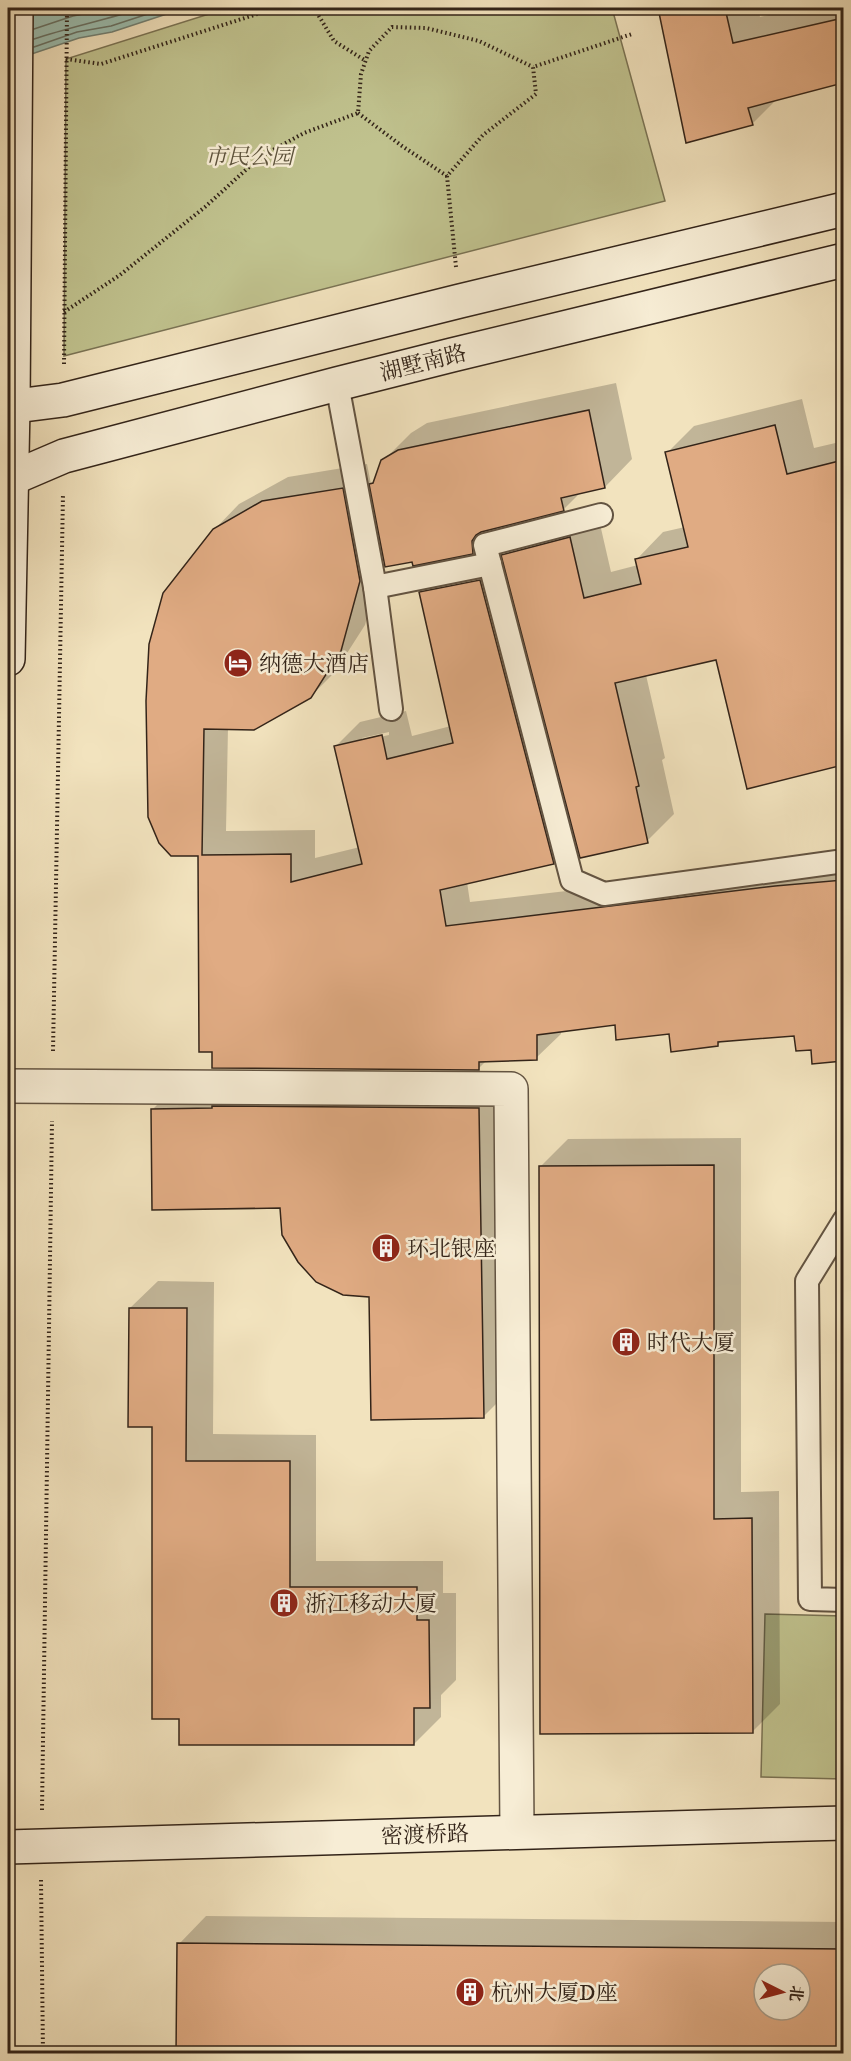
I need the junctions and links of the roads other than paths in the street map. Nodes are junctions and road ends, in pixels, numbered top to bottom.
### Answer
1 (16, 8) edge
2 (843, 209) edge
3 (843, 260) edge
4 (338, 384) junction
5 (10, 406) edge
6 (10, 479) edge
7 (601, 515) dead end
8 (490, 564) junction
9 (375, 587) junction
10 (8, 659) edge
11 (391, 710) dead end
12 (843, 861) edge
13 (8, 1086) edge
14 (843, 1221) edge
15 (843, 1600) edge
16 (843, 1823) edge
17 (517, 1832) junction
18 (8, 1847) edge

1 - 5 main road
2 - 5 main road
3 - 4 main road, 湖墅南路
4 - 6 main road, 湖墅南路
4 - 9 lane
5 - 6 main road
6 - 10 main road
7 - 8 lane
8 - 9 lane
8 - 12 lane
9 - 11 lane
13 - 17 main road
14 - 15 lane
16 - 17 main road, 密渡桥路
17 - 18 main road, 密渡桥路

